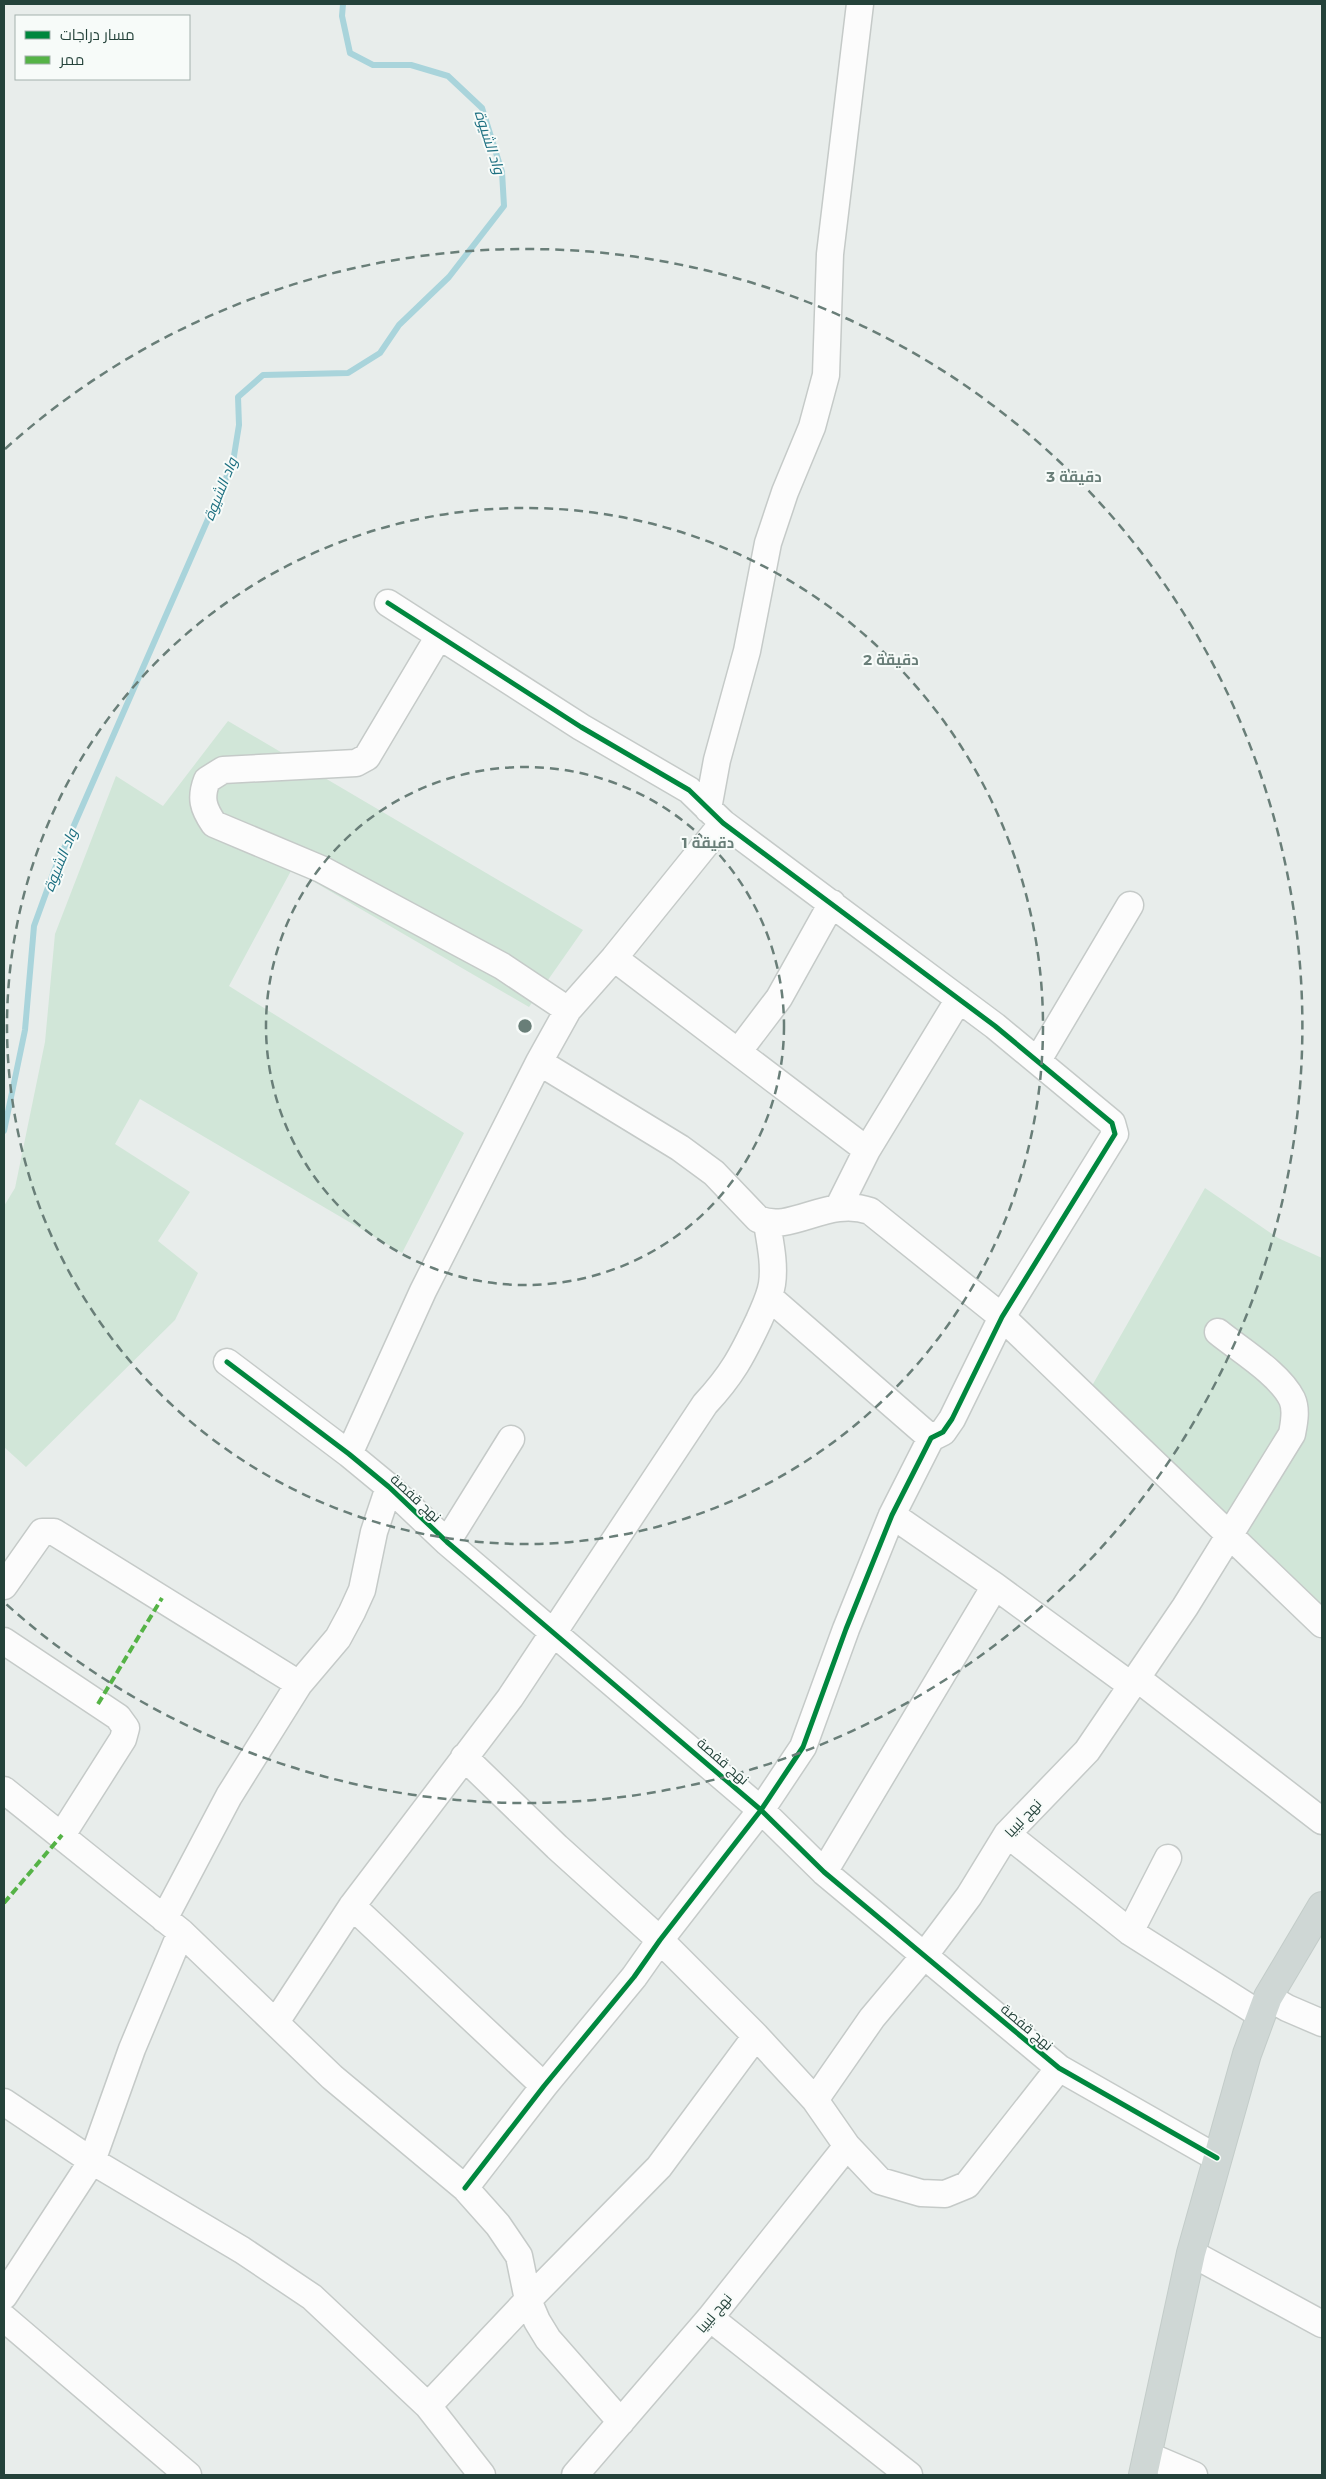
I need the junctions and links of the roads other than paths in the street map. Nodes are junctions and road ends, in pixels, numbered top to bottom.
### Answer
1 (860, 4) edge
2 (388, 603) dead end
3 (439, 636) junction
4 (715, 816) junction
5 (832, 903) junction
6 (1130, 905) dead end
7 (614, 958) junction
8 (959, 999) junction
9 (568, 1010) junction
10 (738, 1052) junction
11 (1038, 1060) junction
12 (539, 1062) junction
13 (867, 1150) junction
14 (839, 1206) junction
15 (767, 1223) junction
16 (769, 1297) junction
17 (1002, 1317) junction
18 (1218, 1332) dead end
19 (227, 1362) dead end
20 (931, 1438) junction
21 (512, 1439) dead end
22 (349, 1454) junction
23 (389, 1488) junction
24 (892, 1514) junction
25 (1229, 1536) junction
26 (447, 1542) junction
27 (4, 1586) edge
28 (995, 1586) junction
29 (1322, 1624) edge
30 (554, 1633) junction
31 (4, 1641) edge
32 (1135, 1682) junction
33 (299, 1684) junction
34 (464, 1757) junction
35 (4, 1790) edge
36 (761, 1810) junction
37 (1322, 1821) edge
38 (1006, 1834) junction
39 (62, 1835) junction
40 (1168, 1858) dead end
41 (824, 1872) junction
42 (352, 1906) junction
43 (1322, 1906) edge
44 (173, 1926) junction
45 (1130, 1932) junction
46 (660, 1940) junction
47 (924, 1956) junction
48 (1264, 2006) junction
49 (276, 2022) junction
50 (1322, 2023) edge
51 (756, 2036) junction
52 (1059, 2068) junction
53 (544, 2086) junction
54 (815, 2100) junction
55 (4, 2102) edge
56 (847, 2146) junction
57 (1216, 2158) junction
58 (92, 2161) junction
59 (465, 2188) junction
60 (1190, 2253) junction
61 (4, 2296) edge
62 (528, 2300) junction
63 (4, 2318) edge
64 (710, 2318) junction
65 (1322, 2324) edge
66 (428, 2406) junction
67 (621, 2422) junction
68 (1145, 2465) edge
69 (188, 2475) edge
70 (482, 2475) edge
71 (575, 2475) edge
72 (910, 2475) edge
73 (1194, 2475) edge

1 - 4 street
2 - 3 street
3 - 4 street
3 - 9 street
4 - 5 street
4 - 7 street
5 - 8 street
5 - 10 street
6 - 11 street
7 - 9 street
7 - 10 street
8 - 11 street
8 - 13 street
9 - 12 street
10 - 13 street
11 - 17 street
12 - 15 street
12 - 22 street
13 - 14 street
14 - 15 street
14 - 17 street
15 - 16 street
16 - 20 street
16 - 30 street
17 - 20 street
17 - 25 street
18 - 25 street, نهج ليبيا
19 - 22 street, نهج قفصة
20 - 24 street
21 - 26 street
22 - 23 street, نهج قفصة
23 - 26 street, نهج قفصة
23 - 33 street
24 - 28 street
24 - 36 street
25 - 29 street
25 - 32 street, نهج ليبيا
26 - 30 street, نهج قفصة
27 - 33 street
28 - 32 street
28 - 41 street
30 - 34 street
30 - 36 street, نهج قفصة
31 - 39 street
32 - 37 street
32 - 38 street, نهج ليبيا
33 - 44 street
34 - 42 street
34 - 46 street
35 - 39 street
36 - 41 street, نهج قفصة
36 - 46 street
38 - 45 street
38 - 47 street, نهج ليبيا
39 - 44 street
40 - 45 street
41 - 47 street, نهج قفصة
42 - 49 street
42 - 53 street
43 - 48 main road
44 - 49 street
44 - 58 street
45 - 48 street
46 - 51 street
46 - 53 street
47 - 52 street, نهج قفصة
47 - 54 street, نهج ليبيا
48 - 50 street
48 - 57 main road
49 - 59 street
51 - 54 street
51 - 62 street
52 - 56 street
52 - 57 street, نهج قفصة
53 - 59 street
54 - 56 street
55 - 58 street
56 - 64 street, نهج ليبيا
57 - 60 main road
58 - 61 street
58 - 66 street
59 - 62 street
60 - 65 street
60 - 68 main road
62 - 66 street
62 - 67 street
63 - 69 street
64 - 67 street, نهج ليبيا
64 - 72 street
66 - 70 street
67 - 71 street, نهج ليبيا
68 - 73 street

